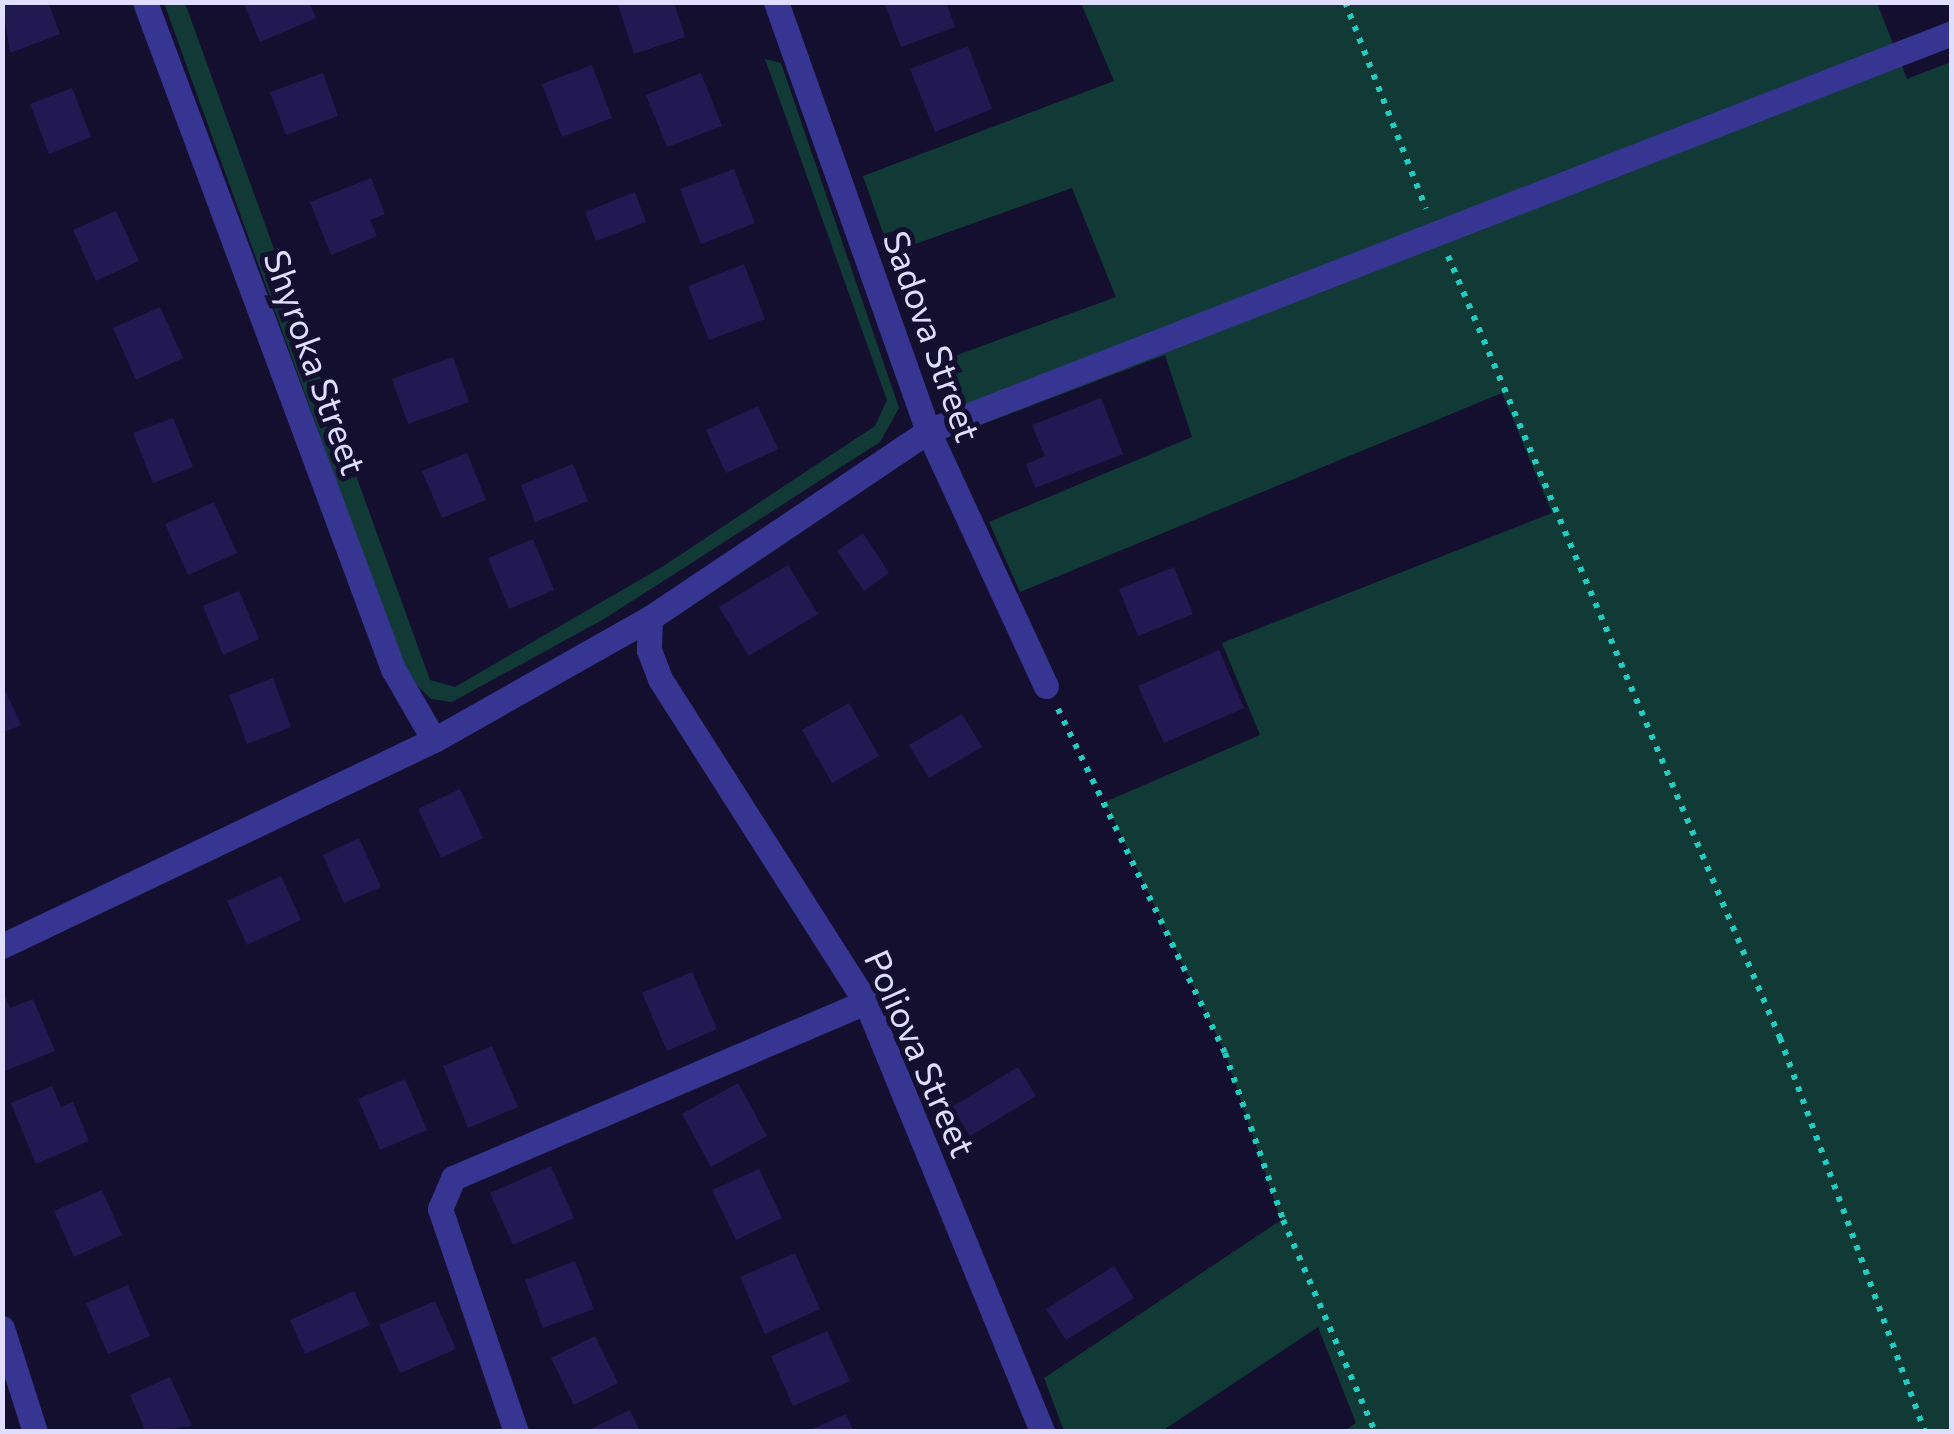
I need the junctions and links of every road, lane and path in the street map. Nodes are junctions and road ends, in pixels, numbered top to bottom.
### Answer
1 (145, 2) edge
2 (776, 2) edge
3 (1345, 2) edge
4 (1952, 33) edge
5 (1437, 232) junction
6 (928, 430) junction
7 (650, 618) junction
8 (1046, 686) joint
9 (434, 740) junction
10 (2, 946) edge
11 (866, 1002) junction
12 (2, 1328) edge
13 (35, 1432) edge
14 (516, 1432) edge
15 (1042, 1432) edge
16 (1375, 1432) edge
17 (1925, 1432) edge

1 - 9 street, Shyroka Street
2 - 6 street, Sadova Street
3 - 5 path
4 - 5 street
5 - 6 street
5 - 17 path
6 - 7 street
6 - 8 street, Sadova Street
7 - 9 street
7 - 11 street, Poliova Street
8 - 16 path
9 - 10 street
11 - 14 street
11 - 15 street, Poliova Street
12 - 13 street

